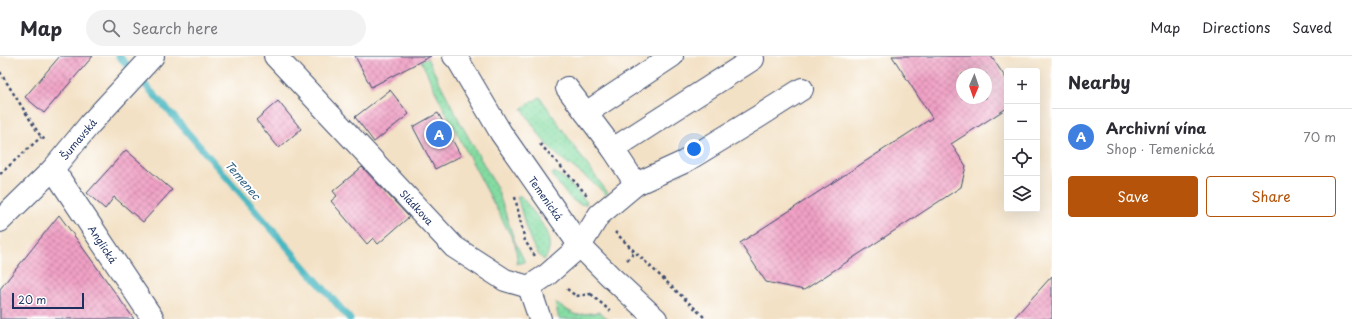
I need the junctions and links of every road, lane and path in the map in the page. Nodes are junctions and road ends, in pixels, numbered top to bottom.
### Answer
1 (275, 56) edge
2 (672, 56) edge
3 (457, 57) edge
4 (753, 59) dead end
5 (141, 68) edge
6 (0, 72) edge
7 (567, 88) dead end
8 (802, 89) dead end
9 (586, 113) junction
10 (41, 137) junction
11 (535, 138) dead end
12 (614, 149) junction
13 (60, 161) junction
14 (0, 174) edge
15 (636, 184) junction
16 (515, 195) dead end
17 (599, 214) junction
18 (0, 221) edge
19 (580, 246) junction
20 (635, 252) dead end
21 (547, 275) junction
22 (529, 287) junction
23 (591, 294) dead end
24 (614, 314) dead end
25 (153, 319) edge
26 (540, 319) edge
27 (656, 319) edge
28 (706, 319) edge

1 - 22 street, Sládkova
2 - 9 street
3 - 19 street, Temenická
4 - 12 street
5 - 13 street, Šumavská
6 - 10 path
7 - 9 street
8 - 15 street
9 - 12 street
10 - 13 path
10 - 14 path
11 - 17 path
12 - 15 street
13 - 18 street, Šumavská
13 - 25 street, Anglická
15 - 17 street
16 - 21 path
17 - 19 street
19 - 21 street
19 - 27 street, Temenická
20 - 28 path
21 - 22 street
22 - 26 street
23 - 24 path

